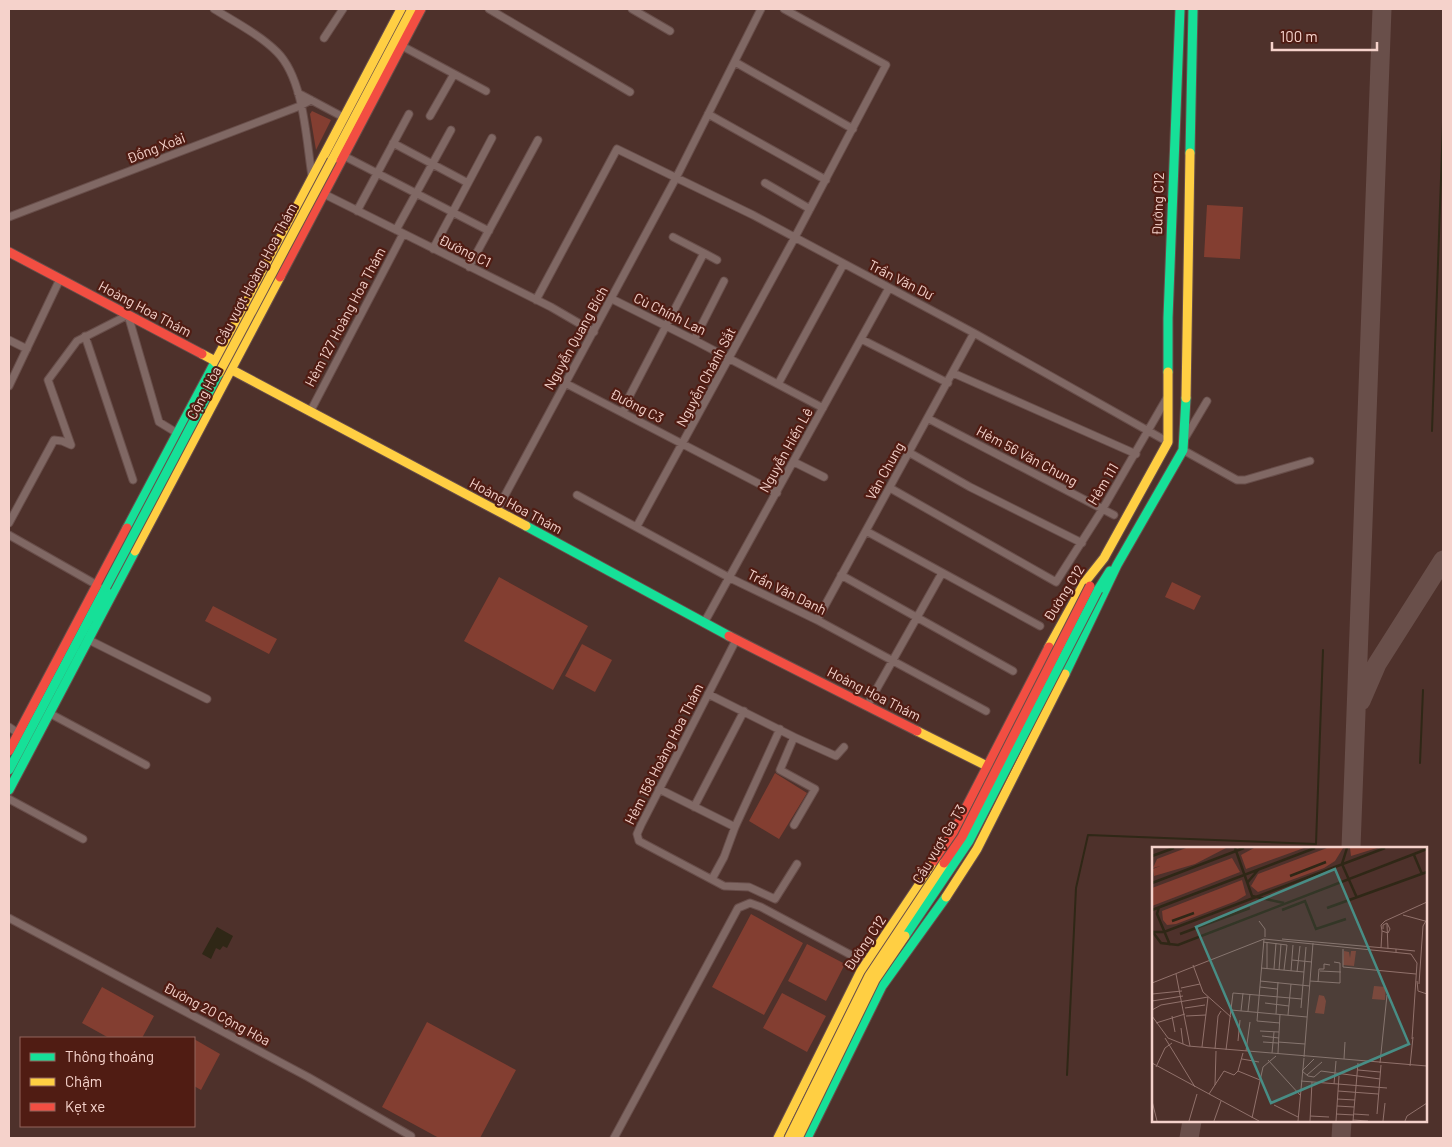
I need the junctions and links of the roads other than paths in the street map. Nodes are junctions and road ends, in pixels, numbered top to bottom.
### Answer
1 (214, 9) edge
2 (342, 9) edge
3 (401, 9) edge
4 (412, 9) edge
5 (421, 9) edge
6 (489, 9) edge
7 (632, 9) edge
8 (761, 9) edge
9 (784, 9) edge
10 (1180, 9) edge
11 (1194, 9) edge
12 (670, 32) dead end
13 (324, 38) dead end
14 (402, 46) junction
15 (735, 62) junction
16 (454, 74) junction
17 (486, 91) dead end
18 (630, 92) dead end
19 (298, 94) junction
20 (311, 100) junction
21 (300, 106) junction
22 (409, 114) dead end
23 (708, 114) junction
24 (430, 116) dead end
25 (343, 117) junction
26 (853, 129) junction
27 (451, 130) dead end
28 (492, 138) dead end
29 (538, 140) dead end
30 (393, 143) junction
31 (344, 156) junction
32 (432, 164) junction
33 (377, 173) junction
34 (312, 176) junction
35 (677, 176) junction
36 (826, 180) junction
37 (468, 183) junction
38 (765, 183) dead end
39 (324, 194) junction
40 (416, 194) junction
41 (810, 209) junction
42 (357, 211) junction
43 (452, 212) junction
44 (9, 216) edge
45 (489, 231) junction
46 (400, 232) junction
47 (674, 237) dead end
48 (794, 239) junction
49 (433, 249) junction
50 (9, 252) edge
51 (704, 253) junction
52 (717, 260) dead end
53 (843, 265) junction
54 (469, 267) junction
55 (60, 279) junction
56 (724, 281) dead end
57 (889, 288) junction
58 (612, 299) junction
59 (536, 300) junction
60 (128, 315) junction
61 (238, 316) junction
62 (255, 325) junction
63 (667, 326) junction
64 (594, 332) junction
65 (974, 334) junction
66 (85, 336) junction
67 (861, 339) junction
68 (9, 340) edge
69 (694, 340) junction
70 (27, 349) junction
71 (730, 358) junction
72 (214, 361) junction
73 (231, 371) junction
74 (954, 373) junction
75 (948, 383) junction
76 (565, 384) junction
77 (778, 384) junction
78 (9, 386) edge
79 (1168, 396) junction
80 (1207, 401) dead end
81 (191, 405) junction
82 (823, 408) junction
83 (310, 412) junction
84 (623, 413) junction
85 (208, 414) junction
86 (928, 419) junction
87 (1147, 430) junction
88 (177, 433) junction
89 (1185, 438) junction
90 (1168, 442) junction
91 (684, 444) junction
92 (1183, 450) junction
93 (910, 453) junction
94 (1136, 454) junction
95 (1310, 461) dead end
96 (794, 462) junction
97 (824, 477) dead end
98 (133, 480) dead end
99 (890, 488) junction
100 (777, 493) junction
101 (577, 495) dead end
102 (496, 510) junction
103 (1102, 510) junction
104 (1114, 515) dead end
105 (9, 523) edge
106 (638, 526) junction
107 (866, 531) junction
108 (9, 535) edge
109 (1082, 543) junction
110 (1104, 558) junction
111 (1117, 565) junction
112 (942, 573) junction
113 (841, 575) junction
114 (730, 578) junction
115 (102, 586) junction
116 (1094, 588) junction
117 (917, 616) junction
118 (817, 620) junction
119 (704, 623) junction
120 (1040, 626) dead end
121 (89, 640) junction
122 (736, 640) junction
123 (892, 661) junction
124 (1013, 671) dead end
125 (708, 694) junction
126 (207, 699) dead end
127 (867, 706) junction
128 (744, 711) junction
129 (986, 711) dead end
130 (49, 713) junction
131 (9, 727) edge
132 (780, 729) junction
133 (18, 733) junction
134 (794, 737) junction
135 (844, 747) dead end
136 (9, 750) edge
137 (146, 765) dead end
138 (988, 767) junction
139 (9, 770) edge
140 (1013, 778) junction
141 (659, 789) junction
142 (9, 790) edge
143 (9, 799) edge
144 (694, 807) junction
145 (794, 825) dead end
146 (735, 827) junction
147 (83, 839) dead end
148 (798, 864) dead end
149 (712, 880) junction
150 (9, 918) edge
151 (866, 964) junction
152 (792, 1110) junction
153 (813, 1127) junction
154 (411, 1136) dead end
155 (614, 1138) edge
156 (778, 1138) edge
157 (789, 1138) edge
158 (798, 1138) edge
159 (807, 1138) edge

1 - 19 street
2 - 13 street
3 - 25 main road, Cộng Hòa
4 - 115 main road, Cầu vượt Hoàng Hoa Thám, bridge
5 - 14 main road, Cộng Hòa
6 - 18 street
7 - 12 street
8 - 15 street, Nguyễn Quang Bích
9 - 26 street, Nguyễn Chánh Sắt
10 - 79 main road, Đường C12
11 - 89 main road
14 - 16 street
14 - 31 main road, Cộng Hòa
15 - 23 street, Nguyễn Quang Bích
15 - 26 street
16 - 17 street
16 - 24 street
19 - 20 street
19 - 21 street
20 - 21 street, Đồng Xoài
20 - 25 street
21 - 34 street
21 - 44 street, Đồng Xoài
22 - 30 street
23 - 35 street, Nguyễn Quang Bích
23 - 36 street
25 - 34 main road, Cộng Hòa
26 - 36 street, Nguyễn Chánh Sắt
27 - 32 street, Hẻm 127 Hoàng Hoa Thám
28 - 37 street
29 - 45 street
30 - 32 street
30 - 33 street
31 - 33 street
31 - 39 main road, Cộng Hòa
32 - 37 street
32 - 40 street, Hẻm 127 Hoàng Hoa Thám
33 - 40 street
33 - 42 street
34 - 61 main road, Cộng Hòa
35 - 48 street, Trần Văn Dư
35 - 58 street, Nguyễn Quang Bích
35 - 59 street, Trần Văn Dư
36 - 41 street, Nguyễn Chánh Sắt
37 - 43 street
38 - 41 street
39 - 42 street, Đường C1
39 - 62 main road, Cộng Hòa
40 - 43 street
40 - 46 street, Hẻm 127 Hoàng Hoa Thám
41 - 48 street, Nguyễn Chánh Sắt
42 - 46 street, Đường C1
43 - 45 street
43 - 49 street
45 - 54 street
46 - 49 street, Đường C1
46 - 83 street, Hẻm 127 Hoàng Hoa Thám
47 - 51 street
48 - 53 street, Trần Văn Dư
48 - 71 street, Nguyễn Chánh Sắt
49 - 54 street, Đường C1
50 - 55 main road, Hoàng Hoa Thám
51 - 52 street
51 - 63 street
53 - 57 street, Trần Văn Dư
53 - 77 street
54 - 59 street, Đường C1
55 - 60 main road, Hoàng Hoa Thám
55 - 70 street
56 - 69 street
57 - 65 street, Trần Văn Dư
57 - 67 street, Nguyễn Hiến Lê
58 - 63 street, Cù Chính Lan
58 - 64 street, Nguyễn Quang Bích
59 - 64 street, Đường C1
60 - 66 street
60 - 72 main road, Hoàng Hoa Thám
60 - 88 street
61 - 62 main road
61 - 72 main road, Cộng Hòa
62 - 73 main road, Cộng Hòa
63 - 69 street, Cù Chính Lan
63 - 84 street
64 - 76 street, Nguyễn Quang Bích
65 - 74 street, Văn Chung
65 - 87 street, Trần Văn Dư
66 - 98 street
66 - 105 street
67 - 75 street
67 - 82 street, Nguyễn Hiến Lê
68 - 70 street
69 - 71 street, Cù Chính Lan
70 - 78 street
71 - 77 street, Cù Chính Lan
71 - 91 street, Nguyễn Chánh Sắt
72 - 73 main road, Hoàng Hoa Thám
72 - 81 main road, Cộng Hòa
73 - 83 main road, Hoàng Hoa Thám
73 - 85 main road, Cộng Hòa
74 - 75 street, Văn Chung
74 - 94 street
75 - 86 street, Văn Chung
76 - 84 street, Đường C3
76 - 102 street, Nguyễn Quang Bích
77 - 82 street, Cù Chính Lan
79 - 87 street, Hẻm 111
79 - 90 main road, Đường C12
80 - 89 street
81 - 85 main road
81 - 88 main road, Cộng Hòa
82 - 96 street, Nguyễn Hiến Lê
83 - 102 main road, Hoàng Hoa Thám
84 - 91 street, Đường C3
85 - 121 main road, Cộng Hòa
86 - 93 street, Văn Chung
86 - 103 street, Hẻm 56 Văn Chung
87 - 90 street, Trần Văn Dư
87 - 94 street, Hẻm 111
88 - 115 main road, Cộng Hòa
89 - 92 main road
90 - 110 main road, Đường C12
91 - 100 street, Đường C3
91 - 106 street, Nguyễn Chánh Sắt
92 - 95 street
92 - 111 main road
93 - 99 street, Văn Chung
93 - 109 street
94 - 103 street, Hẻm 111
96 - 97 street
96 - 100 street, Nguyễn Hiến Lê
99 - 107 street, Văn Chung
99 - 109 street, Hẻm 111
100 - 114 street, Nguyễn Hiến Lê
101 - 106 street, Trần Văn Danh
102 - 119 main road, Hoàng Hoa Thám
103 - 104 street, Hẻm 56 Văn Chung
103 - 109 street, Hẻm 111
106 - 114 street, Trần Văn Danh
107 - 112 street
107 - 113 street, Văn Chung
108 - 115 street
110 - 116 main road, Cầu vượt Ga T3
110 - 138 main road, Đường C12
111 - 116 main road, Cầu vượt Ga T3
111 - 140 main road
112 - 117 street
112 - 120 street
113 - 117 street
113 - 118 street, Văn Chung
114 - 118 street, Trần Văn Danh
114 - 119 street, Nguyễn Hiến Lê
115 - 133 main road, Cộng Hòa
115 - 139 main road, Cộng Hòa
116 - 157 main road, Cầu vượt Ga T3, bridge
116 - 158 main road, Cầu vượt Ga T3, bridge
117 - 123 street
117 - 124 street
118 - 123 street, Trần Văn Danh
119 - 122 main road, Hoàng Hoa Thám
121 - 126 street
121 - 130 main road, Cộng Hòa
122 - 125 street, Hẻm 158 Hoàng Hoa Thám
122 - 127 main road, Hoàng Hoa Thám
123 - 127 street
123 - 129 street, Trần Văn Danh
125 - 128 street
125 - 141 street, Hẻm 158 Hoàng Hoa Thám
127 - 138 main road, Hoàng Hoa Thám
128 - 132 street
128 - 144 street
130 - 137 street
130 - 142 main road, Cộng Hòa
131 - 133 street
132 - 134 street
132 - 146 street
133 - 136 main road, Cộng Hòa
134 - 135 street
134 - 145 street
138 - 140 main road, Hoàng Hoa Thám
138 - 151 main road, Đường C12
140 - 153 main road
141 - 144 street
141 - 149 street, Hẻm 158 Hoàng Hoa Thám
143 - 147 street
144 - 146 street
146 - 149 street
148 - 149 street, Hẻm 158 Hoàng Hoa Thám
150 - 154 street, Đường 20 Cộng Hòa
151 - 152 main road, Đường C12
151 - 155 street
152 - 153 main road
152 - 156 main road, Đường C12
153 - 159 main road

